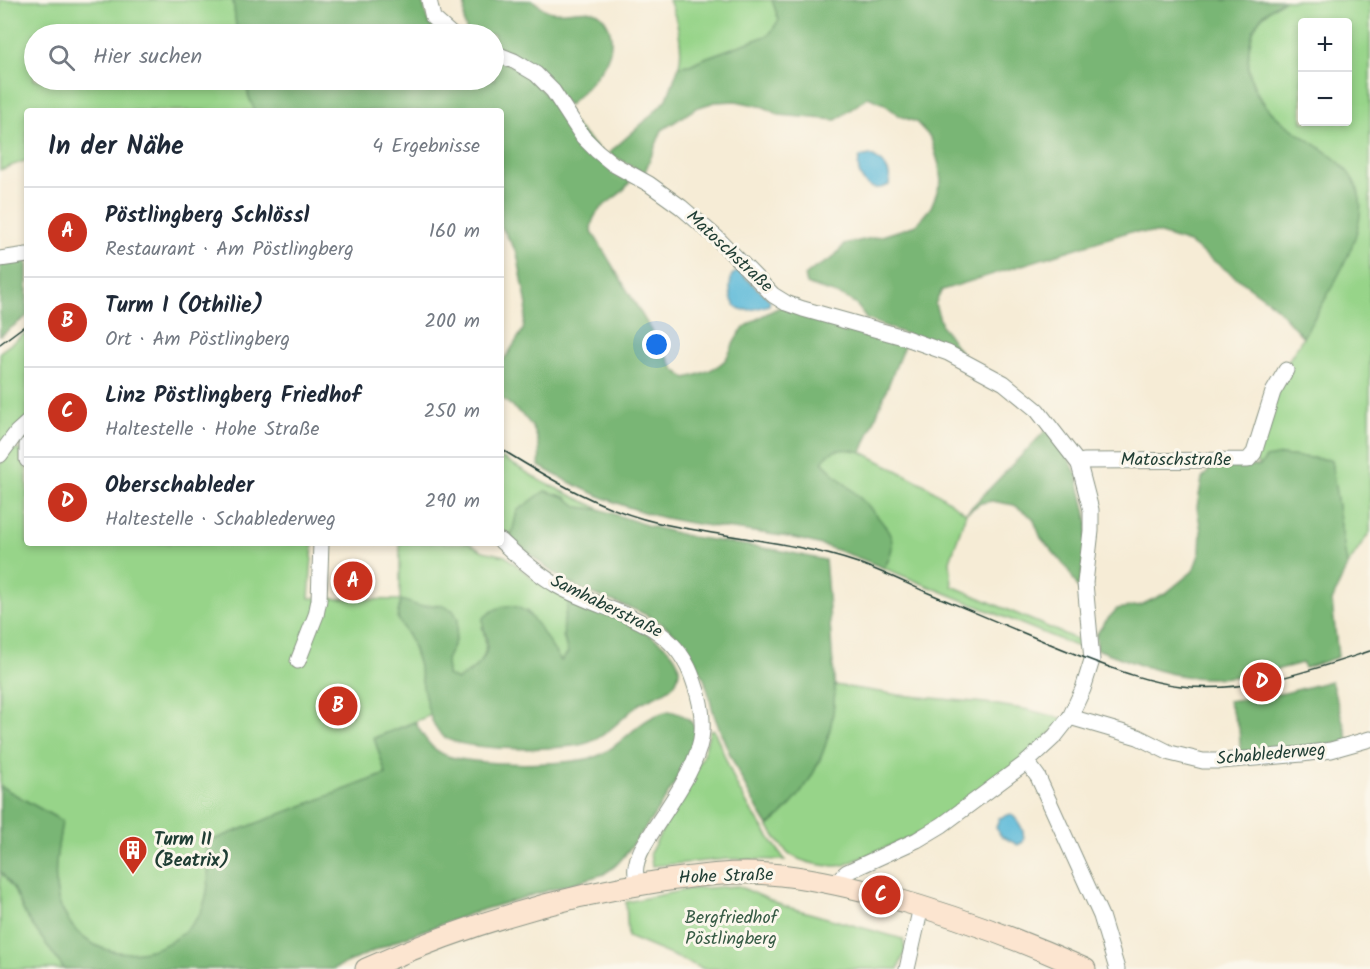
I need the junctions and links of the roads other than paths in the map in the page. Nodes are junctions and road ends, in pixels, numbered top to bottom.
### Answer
1 (429, 0) edge
2 (440, 24) edge
3 (504, 57) edge
4 (24, 255) edge
5 (0, 259) edge
6 (1286, 370) dead end
7 (24, 426) edge
8 (0, 455) edge
9 (1079, 464) junction
10 (504, 544) edge
11 (321, 546) edge
12 (298, 662) dead end
13 (1070, 717) junction
14 (1370, 739) edge
15 (1027, 762) junction
16 (637, 884) junction
17 (839, 885) junction
18 (921, 907) junction
19 (366, 969) edge
20 (907, 969) edge
21 (1085, 969) edge
22 (1117, 969) edge

1 - 2 street
3 - 9 street, Matoschstraße
4 - 5 street
6 - 9 street, Matoschstraße
7 - 8 street
9 - 13 street, Matoschstraße
10 - 16 street, Samhaberstraße
11 - 12 street
13 - 14 street, Schablederweg
13 - 15 street, Matoschstraße
15 - 17 street, Matoschstraße
15 - 22 street
16 - 17 main road, Hohe Straße
16 - 19 main road, Hohe Straße
17 - 18 main road, Hohe Straße
18 - 20 street
18 - 21 main road, Hohe Straße

